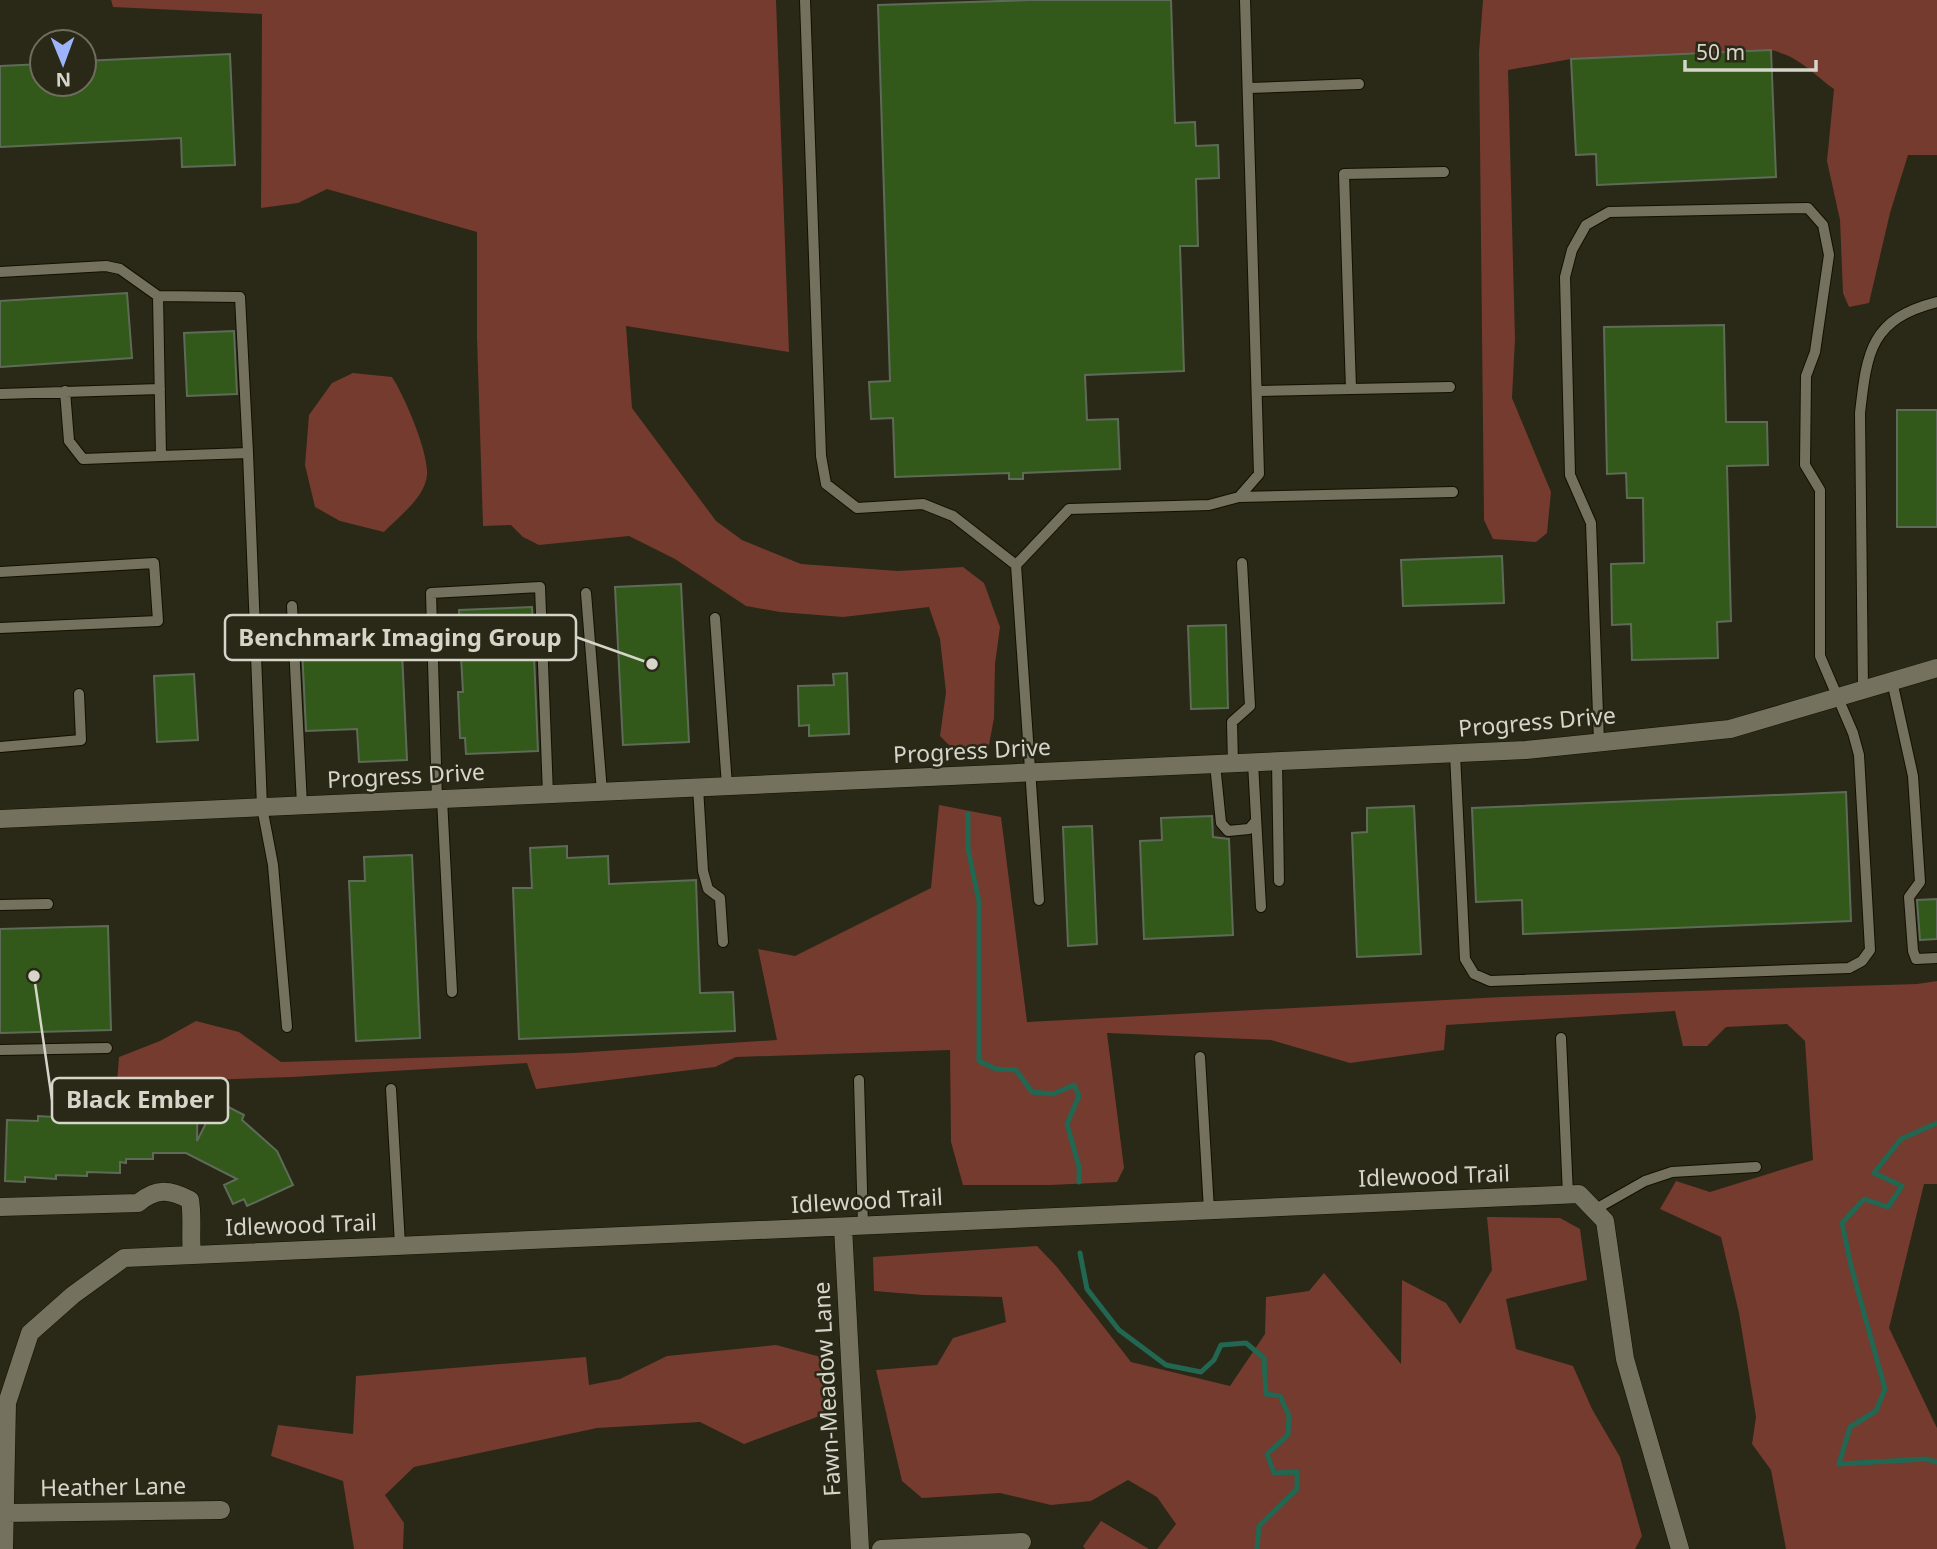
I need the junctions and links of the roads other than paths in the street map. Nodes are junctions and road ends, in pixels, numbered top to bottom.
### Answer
1 (805, 0) edge
2 (1245, 0) edge
3 (1359, 85) dead end
4 (1249, 88) junction
5 (1444, 172) dead end
6 (0, 272) edge
7 (158, 296) junction
8 (1937, 302) edge
9 (1450, 387) dead end
10 (160, 389) junction
11 (1351, 389) junction
12 (65, 391) junction
13 (1258, 391) junction
14 (0, 394) edge
15 (248, 453) junction
16 (161, 456) junction
17 (1453, 492) dead end
18 (1239, 497) junction
19 (1242, 564) dead end
20 (1016, 565) junction
21 (0, 572) edge
22 (586, 593) dead end
23 (292, 606) dead end
24 (715, 618) dead end
25 (0, 628) edge
26 (1937, 668) edge
27 (1892, 681) junction
28 (1863, 690) junction
29 (79, 694) dead end
30 (1838, 697) junction
31 (1599, 742) junction
32 (0, 747) edge
33 (1455, 754) junction
34 (1277, 762) junction
35 (1253, 763) junction
36 (1215, 764) junction
37 (1233, 764) junction
38 (1030, 773) junction
39 (727, 786) junction
40 (698, 788) junction
41 (602, 792) junction
42 (548, 794) junction
43 (440, 799) junction
44 (302, 805) junction
45 (262, 807) junction
46 (0, 819) edge
47 (1256, 821) junction
48 (1279, 881) dead end
49 (1039, 900) dead end
50 (48, 904) dead end
51 (0, 905) edge
52 (1261, 907) dead end
53 (723, 942) dead end
54 (1937, 958) edge
55 (452, 992) dead end
56 (287, 1027) dead end
57 (1561, 1038) dead end
58 (107, 1048) dead end
59 (0, 1050) edge
60 (1200, 1057) dead end
61 (859, 1080) dead end
62 (391, 1089) dead end
63 (1756, 1167) dead end
64 (1569, 1195) junction
65 (0, 1207) edge
66 (1209, 1210) junction
67 (1594, 1210) junction
68 (863, 1226) junction
69 (843, 1227) junction
70 (400, 1245) junction
71 (192, 1254) junction
72 (221, 1510) dead end
73 (6, 1513) junction
74 (1022, 1542) dead end
75 (4, 1549) edge
76 (860, 1549) edge
77 (881, 1549) edge
78 (1680, 1549) edge

1 - 20 lane
2 - 4 lane
3 - 4 lane
4 - 13 lane
5 - 11 lane
6 - 7 lane
7 - 10 lane
7 - 15 lane
8 - 28 lane
9 - 11 lane
10 - 12 lane
10 - 16 lane
11 - 13 lane
12 - 14 lane
12 - 16 lane
13 - 18 lane
15 - 16 lane
15 - 45 lane
17 - 18 lane
18 - 20 lane
19 - 37 lane
20 - 38 lane
21 - 25 lane
22 - 41 lane
23 - 44 lane
24 - 39 lane
26 - 27 street, Progress Drive
27 - 28 street, Progress Drive
27 - 54 lane
28 - 30 street, Progress Drive
29 - 32 lane
30 - 31 street, Progress Drive
30 - 31 lane
30 - 33 lane
31 - 33 street, Progress Drive
33 - 34 street, Progress Drive
34 - 35 street, Progress Drive
34 - 48 lane
35 - 37 street, Progress Drive
35 - 47 lane
36 - 37 street, Progress Drive
36 - 38 street, Progress Drive
36 - 47 lane
38 - 39 street, Progress Drive
38 - 49 lane
39 - 40 street, Progress Drive
40 - 41 street, Progress Drive
40 - 53 lane
41 - 42 street, Progress Drive
42 - 43 street, Progress Drive
42 - 43 lane
43 - 44 street, Progress Drive
43 - 55 lane
44 - 45 street, Progress Drive
45 - 46 street, Progress Drive
45 - 56 lane
47 - 52 lane
50 - 51 lane
57 - 64 lane
58 - 59 lane
60 - 66 lane
61 - 68 lane
62 - 70 lane
63 - 67 lane
64 - 66 street, Idlewood Trail
64 - 67 street
65 - 71 street
66 - 68 street, Idlewood Trail
67 - 78 street
68 - 69 street, Idlewood Trail
69 - 70 street, Idlewood Trail
69 - 76 street, Fawn-Meadow Lane
70 - 71 street, Idlewood Trail
71 - 73 street, Idlewood Trail
72 - 73 street, Heather Lane
73 - 75 street, Idlewood Trail
74 - 77 street

